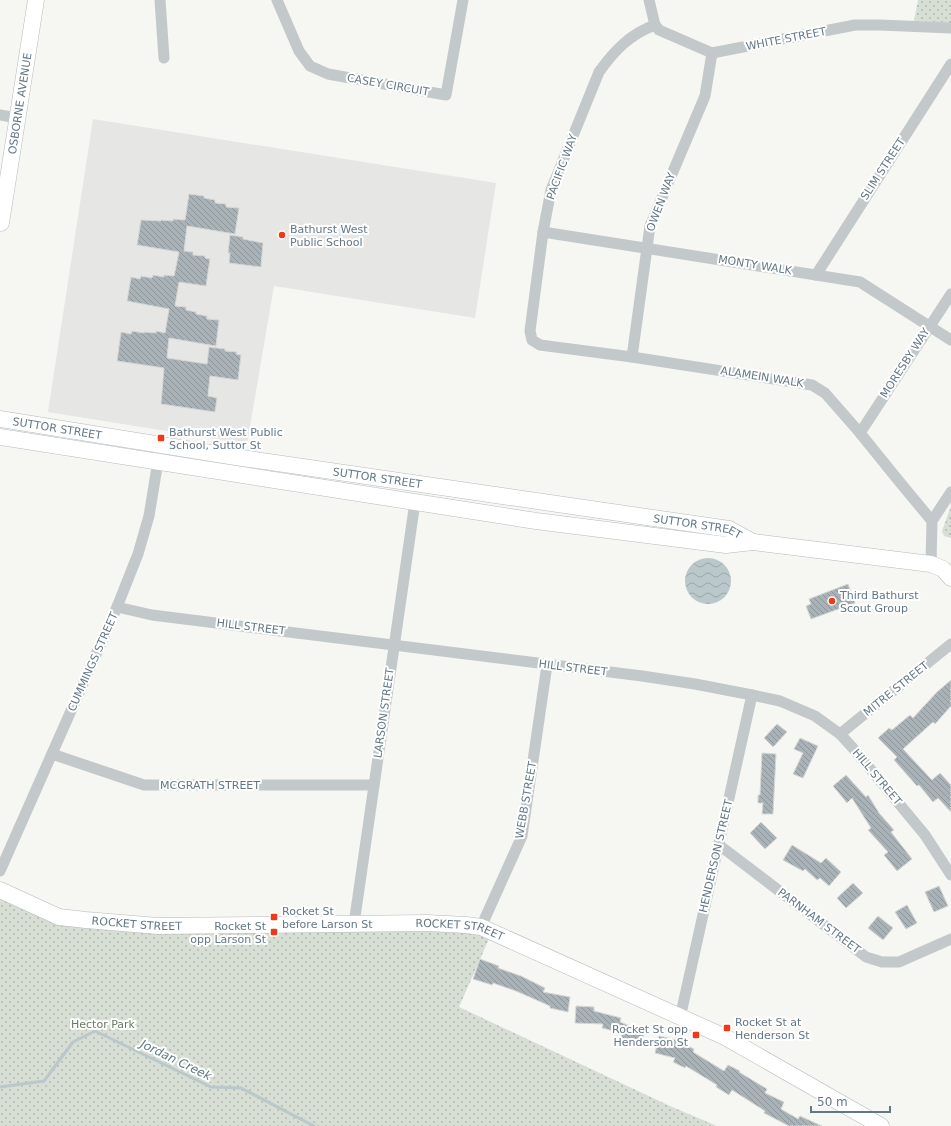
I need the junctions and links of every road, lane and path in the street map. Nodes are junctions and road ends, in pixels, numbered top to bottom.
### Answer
1 (36, 0) edge
2 (160, 0) edge
3 (277, 0) edge
4 (463, 0) edge
5 (649, 0) edge
6 (655, 25) junction
7 (951, 28) edge
8 (712, 54) junction
9 (164, 58) dead end
10 (951, 64) edge
11 (0, 114) edge
12 (17, 118) junction
13 (0, 226) edge
14 (543, 232) junction
15 (646, 248) junction
16 (816, 274) junction
17 (951, 294) edge
18 (930, 326) junction
19 (532, 340) joint
20 (951, 340) edge
21 (632, 356) junction
22 (0, 419) edge
23 (860, 433) junction
24 (0, 437) edge
25 (161, 444) junction
26 (158, 462) junction
27 (951, 492) edge
28 (415, 502) junction
29 (932, 521) junction
30 (753, 542) junction
31 (931, 564) junction
32 (951, 578) edge
33 (951, 591) edge
34 (117, 607) junction
35 (394, 644) junction
36 (951, 644) edge
37 (547, 665) junction
38 (752, 694) junction
39 (840, 734) junction
40 (52, 754) junction
41 (374, 786) junction
42 (719, 845) junction
43 (0, 871) edge
44 (951, 876) edge
45 (0, 890) edge
46 (354, 924) junction
47 (481, 927) junction
48 (951, 939) edge
49 (680, 1018) junction
50 (881, 1126) edge

1 - 12 main road, OSBORNE AVENUE
2 - 9 street
3 - 4 street, CASEY CIRCUIT
5 - 6 street
6 - 8 street
6 - 14 street, PACIFIC WAY
7 - 8 street, WHITE STREET
8 - 15 street, OWEN WAY
10 - 16 street, SLIM STREET
11 - 12 street
12 - 13 main road, OSBORNE AVENUE
14 - 15 street, MONTY WALK
14 - 19 street, PACIFIC WAY
15 - 16 street, MONTY WALK
15 - 21 street, OWEN WAY
16 - 18 street, MONTY WALK
17 - 18 street, MORESBY WAY
18 - 20 street, MONTY WALK
18 - 23 street, MORESBY WAY
19 - 21 street, ALAMEIN WALK
21 - 23 street, ALAMEIN WALK
22 - 25 main road, SUTTOR STREET
23 - 29 street, ALAMEIN WALK
24 - 26 main road, SUTTOR STREET
25 - 26 street, CUMMINGS STREET
25 - 30 main road, SUTTOR STREET
26 - 28 main road, SUTTOR STREET
26 - 34 street, CUMMINGS STREET
27 - 29 street
28 - 30 main road, SUTTOR STREET
28 - 35 street, LARSON STREET
29 - 31 street
30 - 31 main road, SUTTOR STREET
31 - 32 main road, SUTTOR STREET
31 - 33 main road
34 - 35 street, HILL STREET
34 - 40 street, CUMMINGS STREET
35 - 37 street, HILL STREET
35 - 41 street, LARSON STREET
36 - 39 street, MITRE STREET
37 - 38 street, HILL STREET
37 - 47 street, WEBB STREET
38 - 39 street, HILL STREET
38 - 42 street, HENDERSON STREET
39 - 44 street, HILL STREET
40 - 41 street, MCGRATH STREET
40 - 43 street, CUMMINGS STREET
41 - 46 street, LARSON STREET
42 - 48 street, PARNHAM STREET
42 - 49 street, HENDERSON STREET
45 - 46 main road, ROCKET STREET
46 - 47 main road, ROCKET STREET
47 - 49 main road, ROCKET STREET
49 - 50 main road, ROCKET STREET

